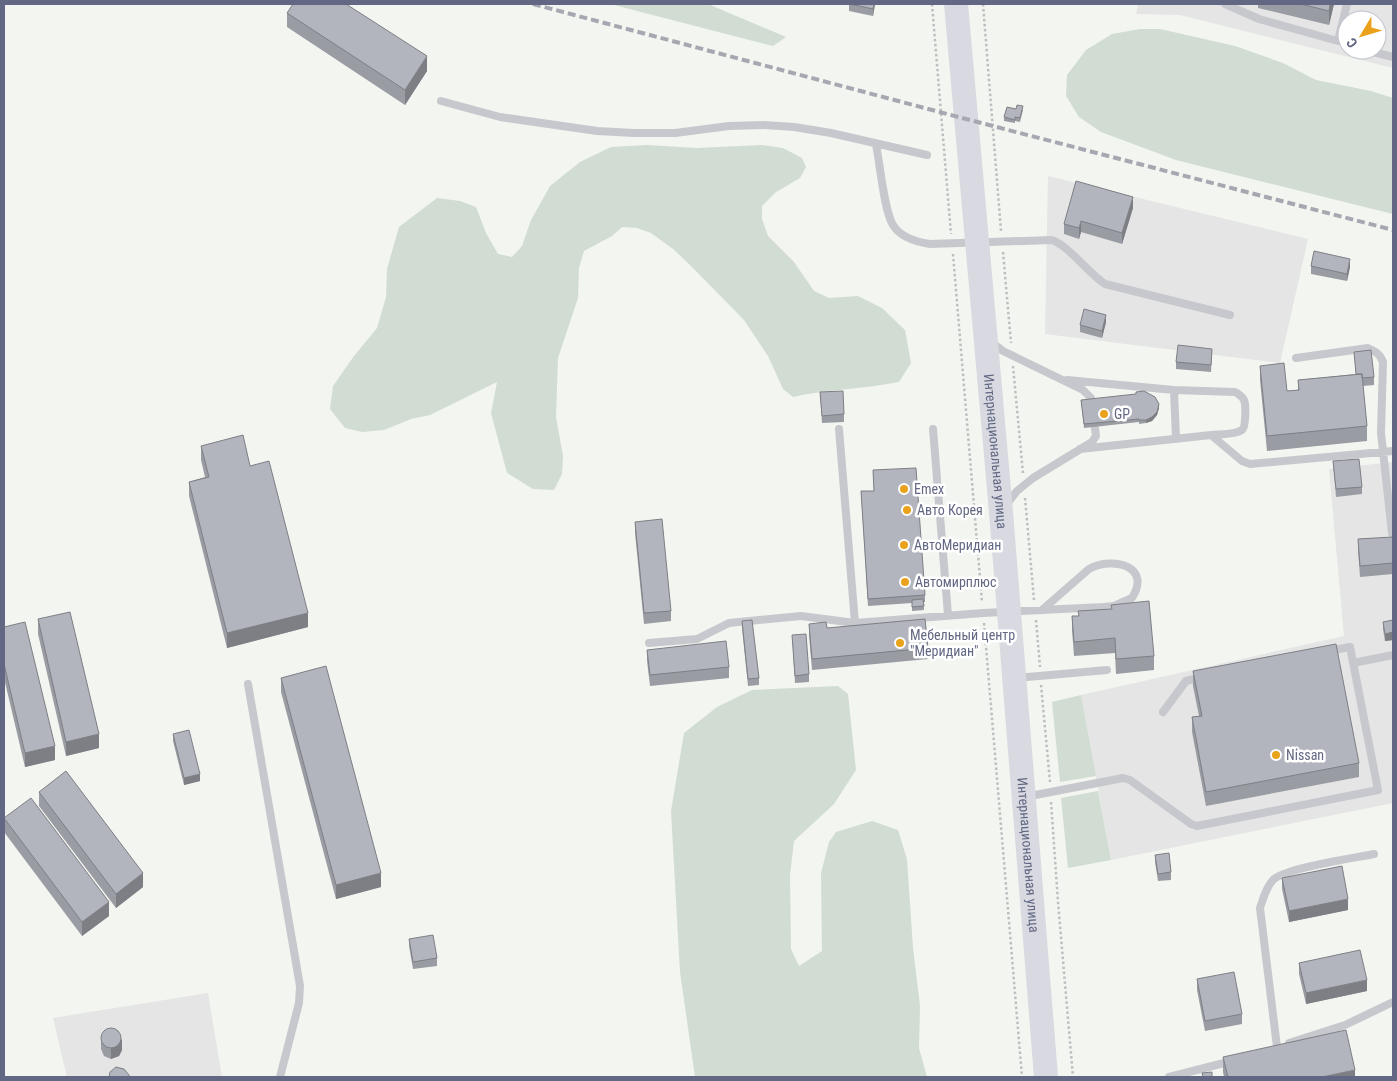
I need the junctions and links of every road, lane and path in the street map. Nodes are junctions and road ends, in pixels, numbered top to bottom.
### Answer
1 (932, 4) edge
2 (956, 4) edge
3 (983, 4) edge
4 (1225, 4) edge
5 (1242, 7) edge
6 (1337, 41) edge
7 (441, 101) dead end
8 (876, 145) junction
9 (927, 156) dead end
10 (1002, 241) junction
11 (976, 242) junction
12 (952, 244) junction
13 (1230, 314) dead end
14 (984, 338) junction
15 (1012, 356) junction
16 (1296, 358) dead end
17 (1062, 380) junction
18 (1174, 390) junction
19 (839, 429) dead end
20 (933, 429) dead end
21 (1211, 435) junction
22 (1176, 439) junction
23 (1080, 449) junction
24 (1393, 451) edge
25 (1382, 452) junction
26 (1024, 485) junction
27 (1001, 512) junction
28 (1392, 533) dead end
29 (1039, 610) junction
30 (1008, 611) junction
31 (983, 613) junction
32 (948, 615) junction
33 (855, 624) junction
34 (649, 643) dead end
35 (1322, 652) edge
36 (1393, 655) edge
37 (1353, 663) junction
38 (1107, 670) dead end
39 (1210, 675) edge
40 (1040, 676) junction
41 (1014, 678) junction
42 (248, 684) dead end
43 (1163, 712) dead end
44 (1051, 792) junction
45 (1023, 797) junction
46 (1374, 854) dead end
47 (1393, 1002) edge
48 (1277, 1047) junction
49 (1268, 1050) edge
50 (1242, 1058) edge
51 (280, 1077) edge
52 (1022, 1077) edge
53 (1046, 1077) edge
54 (1073, 1077) edge
55 (1169, 1077) edge

1 - 12 path
2 - 11 main road, Интернациональная улица
3 - 10 path
4 - 5 lane
5 - 6 lane
7 - 8 lane
8 - 9 lane
8 - 12 lane
10 - 11 lane
10 - 13 lane
10 - 15 path
11 - 12 lane
11 - 14 main road, Интернациональная улица
12 - 31 path
14 - 15 lane
14 - 27 main road, Интернациональная улица
15 - 17 lane
15 - 26 path
16 - 25 lane
17 - 18 lane
17 - 23 lane
18 - 21 lane
18 - 22 lane
19 - 33 lane
20 - 32 lane
21 - 22 lane
21 - 25 lane
22 - 23 lane
23 - 26 lane
24 - 25 lane
25 - 28 lane
26 - 27 lane
26 - 29 path
27 - 30 main road, Интернациональная улица
29 - 29 lane
29 - 30 lane
29 - 40 path
30 - 31 lane
30 - 41 main road, Интернациональная улица
31 - 32 lane
31 - 52 path
32 - 33 lane
33 - 34 lane
35 - 37 lane
36 - 37 lane
37 - 44 lane
38 - 40 lane
39 - 43 lane
40 - 41 lane
40 - 44 path
41 - 45 main road, Интернациональная улица
42 - 51 lane
44 - 45 lane
44 - 54 path
45 - 53 main road, Интернациональная улица
46 - 48 lane
47 - 48 lane
48 - 49 lane
50 - 55 lane

